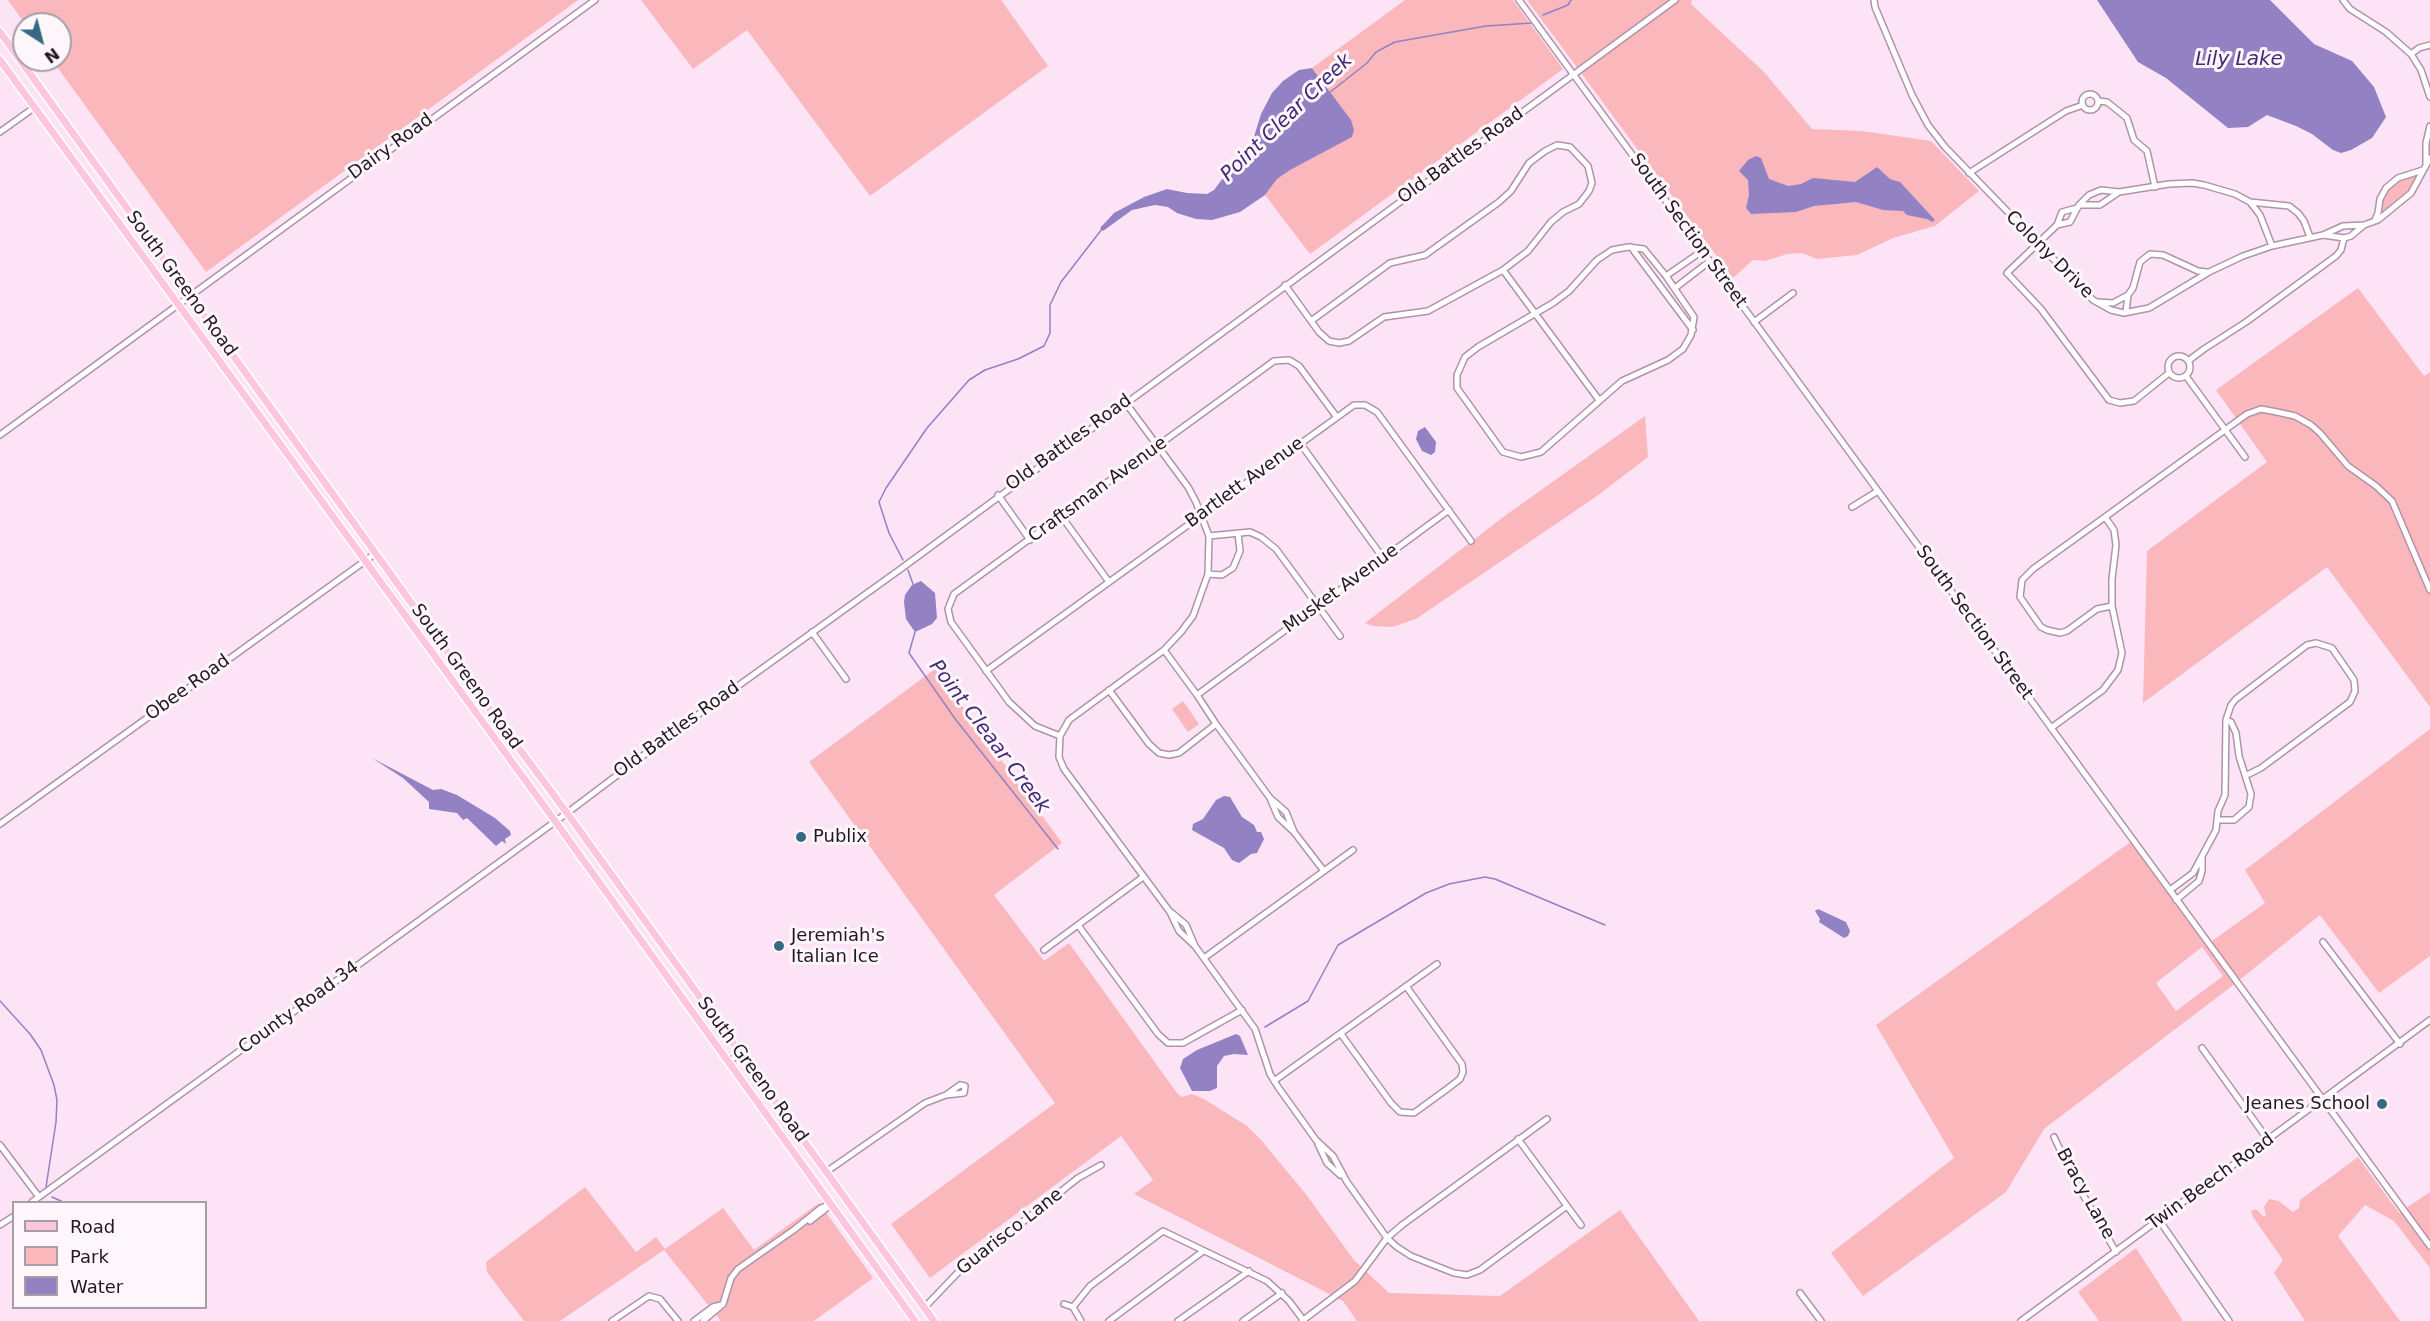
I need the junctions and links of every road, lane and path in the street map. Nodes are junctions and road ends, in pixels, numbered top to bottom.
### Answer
1 (595, 0) edge
2 (1519, 0) edge
3 (1675, 0) edge
4 (1874, 0) edge
5 (2343, 0) edge
6 (0, 33) edge
7 (2430, 45) edge
8 (2411, 54) junction
9 (0, 60) edge
10 (1573, 75) junction
11 (2430, 97) edge
12 (2098, 101) junction
13 (2083, 105) junction
14 (35, 107) junction
15 (2430, 126) edge
16 (0, 132) edge
17 (2427, 165) edge
18 (1969, 172) junction
19 (2155, 187) junction
20 (2119, 192) junction
21 (2250, 202) junction
22 (2078, 207) junction
23 (2373, 222) junction
24 (2057, 225) junction
25 (2364, 225) junction
26 (2323, 235) junction
27 (2310, 237) junction
28 (2344, 238) junction
29 (2037, 244) junction
30 (2272, 246) junction
31 (1631, 247) junction
32 (1702, 251) junction
33 (1710, 261) junction
34 (1503, 270) junction
35 (2209, 272) junction
36 (1666, 276) junction
37 (1285, 285) junction
38 (1674, 286) junction
39 (1664, 290) junction
40 (1793, 293) dead end
41 (2128, 295) junction
42 (189, 296) junction
43 (2093, 300) junction
44 (179, 303) junction
45 (2126, 312) junction
46 (1535, 314) junction
47 (1311, 321) junction
48 (1754, 322) junction
49 (1693, 330) junction
50 (2188, 361) junction
51 (2169, 373) junction
52 (2186, 376) junction
53 (1599, 400) junction
54 (1125, 402) junction
55 (1336, 416) junction
56 (2224, 429) junction
57 (0, 435) edge
58 (1300, 443) junction
59 (1158, 446) junction
60 (2245, 458) dead end
61 (1878, 491) junction
62 (998, 495) junction
63 (1852, 507) dead end
64 (1449, 510) junction
65 (1201, 514) junction
66 (1062, 517) junction
67 (2105, 518) junction
68 (1238, 533) junction
69 (1209, 536) junction
70 (1030, 540) junction
71 (1471, 541) dead end
72 (376, 553) junction
73 (1383, 558) junction
74 (365, 560) junction
75 (1208, 574) junction
76 (1109, 582) junction
77 (2430, 590) edge
78 (2112, 606) junction
79 (1317, 607) junction
80 (812, 632) junction
81 (1340, 636) dead end
82 (1164, 650) junction
83 (987, 671) junction
84 (846, 679) dead end
85 (1109, 690) junction
86 (1197, 695) junction
87 (2226, 720) junction
88 (1215, 724) junction
89 (2051, 728) junction
90 (1060, 736) junction
91 (2245, 775) junction
92 (1270, 798) junction
93 (567, 813) junction
94 (2217, 820) junction
95 (555, 821) junction
96 (0, 824) edge
97 (1294, 832) junction
98 (1353, 850) dead end
99 (2202, 857) junction
100 (1324, 872) junction
101 (1143, 877) junction
102 (2169, 890) junction
103 (2176, 900) junction
104 (1170, 912) junction
105 (1078, 925) junction
106 (2323, 942) dead end
107 (1195, 946) junction
108 (1044, 950) dead end
109 (1204, 958) junction
110 (1437, 964) dead end
111 (1406, 986) junction
112 (1242, 1010) junction
113 (2430, 1020) edge
114 (1341, 1034) junction
115 (2400, 1044) junction
116 (2202, 1047) dead end
117 (740, 1054) junction
118 (728, 1062) junction
119 (1274, 1081) junction
120 (946, 1095) dead end
121 (2323, 1099) junction
122 (1547, 1119) dead end
123 (2054, 1137) dead end
124 (1518, 1139) junction
125 (2268, 1140) junction
126 (0, 1145) edge
127 (1101, 1165) dead end
128 (826, 1172) junction
129 (39, 1197) junction
130 (34, 1201) edge
131 (831, 1204) junction
132 (1568, 1206) junction
133 (2160, 1220) junction
134 (1581, 1225) dead end
135 (1387, 1238) junction
136 (2430, 1246) edge
137 (1202, 1252) junction
138 (2116, 1252) junction
139 (1249, 1271) junction
140 (1282, 1293) junction
141 (1800, 1293) dead end
142 (723, 1304) junction
143 (1064, 1304) dead end
144 (1073, 1306) junction
145 (925, 1307) junction
146 (612, 1321) edge
147 (678, 1321) edge
148 (694, 1321) edge
149 (703, 1321) edge
150 (915, 1321) edge
151 (934, 1321) edge
152 (1081, 1321) edge
153 (1108, 1321) edge
154 (1178, 1321) edge
155 (1243, 1321) edge
156 (1303, 1321) edge
157 (1821, 1321) edge
158 (2021, 1321) edge
159 (2229, 1321) edge

1 - 42 street, Dairy Road
2 - 10 street, South Section Street
3 - 10 street, Old Battles Road
4 - 18 street, Colony Drive
5 - 8 street
6 - 42 main road, South Greeno Road
7 - 8 street
8 - 11 street
9 - 14 main road, South Greeno Road
10 - 32 street, South Section Street
10 - 37 street, Old Battles Road
12 - 13 street
12 - 13 street
12 - 19 street
13 - 18 street
14 - 16 street
14 - 44 main road, South Greeno Road
15 - 17 street
17 - 23 street
17 - 23 street
18 - 29 street, Colony Drive
19 - 20 street
19 - 21 street
20 - 22 street
20 - 22 street
21 - 27 street
21 - 30 street
22 - 24 street
22 - 24 street
23 - 25 street
24 - 29 street
25 - 26 street
25 - 28 street
26 - 27 street
26 - 28 street
27 - 30 street
28 - 50 street
29 - 43 street, Colony Drive
29 - 51 street
30 - 35 street
31 - 36 street
31 - 39 street
31 - 46 street
32 - 33 street, South Section Street
32 - 36 street
33 - 38 street
33 - 48 street, South Section Street
34 - 46 street
34 - 47 street
34 - 47 street
35 - 41 street
35 - 45 street
36 - 38 street
37 - 47 street
37 - 54 street, Old Battles Road
38 - 39 street
38 - 49 street
39 - 49 street
40 - 48 street
41 - 43 street
41 - 45 street
42 - 44 street, Dairy Road
42 - 72 main road, South Greeno Road
43 - 45 street, Colony Drive
44 - 57 street, Dairy Road
44 - 74 main road, South Greeno Road
46 - 53 street
46 - 53 street
48 - 61 street, South Section Street
49 - 53 street
50 - 51 street
50 - 52 street
51 - 52 street
52 - 56 street
54 - 59 street
54 - 62 street, Old Battles Road
55 - 58 street, Bartlett Avenue
55 - 59 street, Craftsman Avenue
55 - 64 street, Bartlett Avenue
56 - 60 street
56 - 67 street
56 - 77 street
58 - 65 street, Bartlett Avenue
58 - 73 street
59 - 65 street
59 - 66 street, Craftsman Avenue
61 - 63 street
61 - 89 street, South Section Street
62 - 70 street
62 - 80 street, Old Battles Road
64 - 71 street, Bartlett Avenue
64 - 73 street, Musket Avenue
65 - 69 street
65 - 76 street, Bartlett Avenue
66 - 70 street, Craftsman Avenue
66 - 76 street
67 - 78 street
67 - 78 street
68 - 69 street
68 - 75 street
68 - 79 street
69 - 75 street
70 - 83 street, Craftsman Avenue
72 - 74 street, Obee Road
72 - 93 main road, South Greeno Road
73 - 79 street, Musket Avenue
74 - 95 main road, South Greeno Road
74 - 96 street, Obee Road
75 - 82 street
76 - 83 street, Bartlett Avenue
78 - 89 street
79 - 81 street
79 - 86 street, Musket Avenue
80 - 84 street
80 - 93 street, Old Battles Road
82 - 85 street
82 - 86 street
83 - 90 street, Craftsman Avenue
85 - 88 street
85 - 90 street
86 - 88 street
87 - 91 street
87 - 91 street
87 - 94 street
88 - 92 street
89 - 102 street, South Section Street
90 - 101 street
91 - 94 street
92 - 97 street
92 - 97 street
93 - 95 street, County Road 34
93 - 117 main road, South Greeno Road
94 - 99 street
95 - 118 main road, South Greeno Road
95 - 129 street, County Road 34
97 - 100 street
98 - 100 street
99 - 102 street
99 - 103 street
100 - 109 street
101 - 104 street
101 - 105 street
102 - 103 street, South Section Street
103 - 121 street, South Section Street
104 - 107 street
104 - 107 street
105 - 108 street
105 - 112 street
106 - 115 street
107 - 109 street
109 - 112 street
110 - 111 street
111 - 114 street
111 - 114 street
112 - 119 street
113 - 115 street, Twin Beech Road
114 - 119 street
115 - 121 street, Twin Beech Road
116 - 125 street
117 - 118 street
117 - 128 main road, South Greeno Road
118 - 131 main road, South Greeno Road
119 - 135 street
120 - 128 street
121 - 125 street, Twin Beech Road
121 - 136 street, South Section Street
122 - 124 street
123 - 138 street, Bracy Lane
124 - 132 street
124 - 135 street
125 - 133 street, Twin Beech Road
126 - 129 street
127 - 145 street, Guarisco Lane
128 - 145 main road, South Greeno Road
129 - 130 street, County Road 34
131 - 142 street
131 - 150 main road, South Greeno Road
132 - 134 street
132 - 135 street
133 - 138 street, Twin Beech Road
133 - 159 street
135 - 156 street
137 - 139 street
137 - 144 street
137 - 153 street
138 - 158 street, Twin Beech Road
139 - 140 street
139 - 154 street
140 - 155 street
140 - 156 street
141 - 157 street
142 - 148 street
142 - 149 street
143 - 144 street
144 - 152 street
145 - 151 main road, South Greeno Road
146 - 147 street

